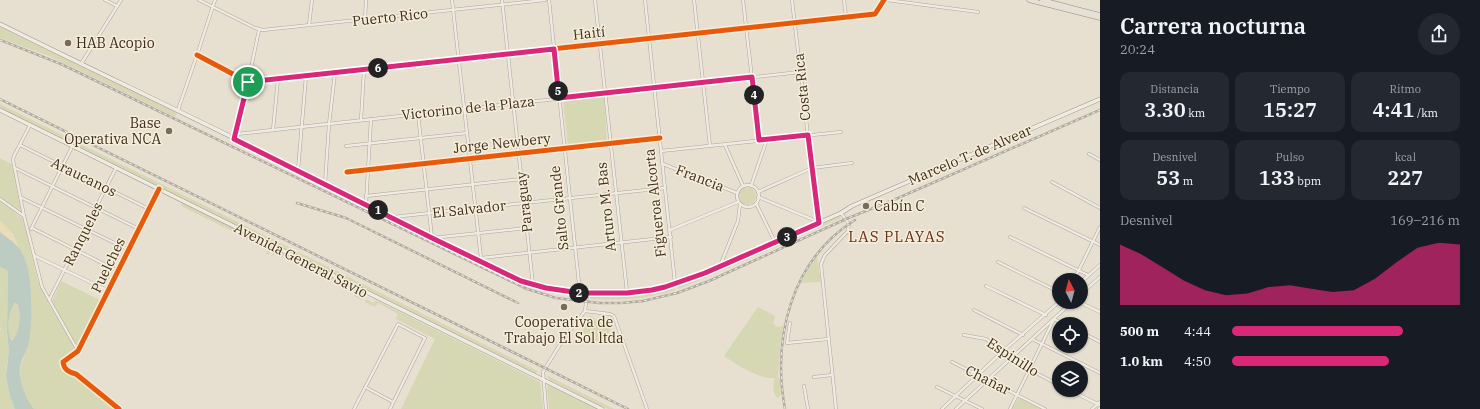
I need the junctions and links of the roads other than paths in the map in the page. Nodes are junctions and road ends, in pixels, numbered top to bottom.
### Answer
1 (105, 0) edge
2 (120, 0) edge
3 (199, 0) edge
4 (215, 0) edge
5 (312, 0) edge
6 (366, 0) edge
7 (452, 0) edge
8 (502, 0) edge
9 (544, 0) edge
10 (548, 0) edge
11 (595, 0) edge
12 (645, 0) edge
13 (694, 0) edge
14 (744, 0) edge
15 (792, 0) edge
16 (844, 0) edge
17 (886, 0) edge
18 (1029, 0) edge
19 (1042, 0) edge
20 (503, 5) junction
21 (117, 6) junction
22 (213, 7) junction
23 (454, 10) junction
24 (978, 12) dead end
25 (1100, 15) edge
26 (846, 17) junction
27 (1100, 18) edge
28 (365, 20) junction
29 (795, 22) junction
30 (0, 24) edge
31 (309, 25) junction
32 (746, 28) junction
33 (259, 30) junction
34 (698, 34) junction
35 (649, 39) junction
36 (600, 44) junction
37 (554, 49) junction
38 (508, 54) junction
39 (197, 55) junction
40 (459, 60) junction
41 (81, 64) junction
42 (364, 70) junction
43 (800, 72) junction
44 (335, 73) junction
45 (306, 76) junction
46 (752, 77) junction
47 (278, 79) junction
48 (248, 82) junction
49 (704, 83) junction
50 (654, 88) junction
51 (605, 93) junction
52 (559, 98) junction
53 (1100, 99) edge
54 (514, 103) junction
55 (464, 109) junction
56 (0, 110) edge
57 (177, 111) junction
58 (418, 114) junction
59 (371, 119) junction
60 (360, 120) junction
61 (329, 124) junction
62 (30, 125) junction
63 (301, 127) junction
64 (273, 130) junction
65 (841, 132) dead end
66 (467, 133) junction
67 (236, 134) junction
68 (808, 135) junction
69 (420, 138) junction
70 (660, 138) junction
71 (234, 139) junction
72 (767, 139) junction
73 (759, 140) junction
74 (610, 143) junction
75 (370, 144) junction
76 (20, 145) junction
77 (725, 145) junction
78 (346, 146) dead end
79 (710, 146) junction
80 (72, 147) junction
81 (565, 148) junction
82 (661, 151) junction
83 (519, 154) junction
84 (1089, 154) dead end
85 (470, 159) junction
86 (1100, 160) edge
87 (423, 164) junction
88 (663, 164) junction
89 (852, 164) dead end
90 (62, 166) junction
91 (15, 168) junction
92 (116, 168) junction
93 (812, 168) junction
94 (368, 169) junction
95 (298, 170) junction
96 (347, 172) dead end
97 (522, 179) junction
98 (1052, 182) dead end
99 (326, 184) junction
100 (473, 184) junction
101 (52, 186) junction
102 (743, 186) junction
103 (751, 186) junction
104 (106, 188) junction
105 (666, 188) junction
106 (159, 189) junction
107 (426, 189) junction
108 (758, 192) junction
109 (616, 193) junction
110 (737, 193) junction
111 (20, 196) junction
112 (366, 196) junction
113 (758, 197) junction
114 (570, 198) junction
115 (0, 199) edge
116 (524, 203) junction
117 (739, 203) junction
118 (756, 203) junction
119 (366, 205) junction
120 (42, 207) junction
121 (96, 208) junction
122 (475, 208) junction
123 (1024, 208) dead end
124 (1100, 208) edge
125 (149, 209) junction
126 (429, 213) junction
127 (841, 213) junction
128 (24, 216) junction
129 (392, 217) junction
130 (819, 222) junction
131 (1100, 227) edge
132 (32, 228) junction
133 (86, 228) junction
134 (527, 228) junction
135 (139, 229) junction
136 (670, 230) junction
137 (29, 232) junction
138 (478, 233) junction
139 (670, 237) junction
140 (1010, 237) dead end
141 (432, 238) junction
142 (622, 242) junction
143 (776, 242) junction
144 (1093, 242) junction
145 (1100, 245) edge
146 (575, 247) junction
147 (75, 249) junction
148 (129, 250) junction
149 (530, 252) junction
150 (35, 256) junction
151 (480, 259) junction
152 (998, 262) dead end
153 (1100, 264) edge
154 (719, 267) junction
155 (65, 270) junction
156 (118, 271) junction
157 (1078, 271) junction
158 (1082, 273) edge
159 (1088, 276) edge
160 (1100, 277) edge
161 (1098, 280) edge
162 (676, 284) junction
163 (534, 285) junction
164 (986, 286) dead end
165 (1088, 288) edge
166 (1052, 289) edge
167 (109, 291) junction
168 (580, 293) junction
169 (627, 293) junction
170 (587, 294) junction
171 (49, 300) junction
172 (1088, 306) edge
173 (1052, 309) edge
174 (1065, 309) edge
175 (974, 310) dead end
176 (585, 311) junction
177 (1100, 312) edge
178 (1046, 315) junction
179 (1056, 317) edge
180 (1052, 321) edge
181 (790, 323) dead end
182 (1052, 323) edge
183 (964, 335) dead end
184 (1023, 335) junction
185 (1088, 336) edge
186 (1032, 339) junction
187 (828, 340) junction
188 (1100, 342) edge
189 (1042, 344) junction
190 (78, 351) junction
191 (1002, 352) junction
192 (1010, 358) junction
193 (952, 362) dead end
194 (1030, 370) junction
195 (1100, 373) edge
196 (832, 375) junction
197 (977, 375) junction
198 (814, 377) dead end
199 (543, 380) junction
200 (987, 380) junction
201 (1052, 381) edge
202 (804, 386) dead end
203 (365, 387) junction
204 (938, 387) dead end
205 (1017, 395) junction
206 (956, 396) junction
207 (1081, 397) edge
208 (965, 400) junction
209 (393, 402) junction
210 (1099, 407) edge
211 (119, 409) edge
212 (354, 409) edge
213 (390, 409) edge
214 (546, 409) edge
215 (602, 409) edge
216 (647, 409) edge
217 (808, 409) edge
218 (836, 409) edge
219 (942, 409) edge
220 (956, 409) edge
221 (982, 409) edge
222 (1010, 409) edge
223 (1045, 409) edge
224 (1092, 409) edge

1 - 21 street
2 - 21 street
3 - 22 street
4 - 22 street
5 - 31 street
6 - 28 street
7 - 23 street
8 - 20 street, Paraguay
9 - 20 street, Puerto Rico
10 - 37 street, Salto Grande
11 - 36 street, Arturo M. Bas
12 - 35 street, Figueroa Alcorta
13 - 34 street
14 - 32 street
15 - 29 street, Costa Rica
16 - 26 street
17 - 24 street
17 - 26 street, Haití
18 - 27 main road
19 - 25 main road
20 - 23 street, Puerto Rico
20 - 38 street, Paraguay
21 - 41 street
22 - 33 street
22 - 39 street
23 - 28 street, Puerto Rico
23 - 40 street
26 - 29 street, Haití
28 - 31 street, Puerto Rico
29 - 32 street, Haití
29 - 43 street, Costa Rica
30 - 41 main road, Marcelo T. de Alvear
31 - 33 street, Puerto Rico
32 - 34 street, Haití
32 - 46 street
33 - 48 street
34 - 35 street, Haití
34 - 49 street
35 - 36 street, Haití
35 - 50 street, Figueroa Alcorta
36 - 37 street, Haití
36 - 51 street, Arturo M. Bas
37 - 38 street, Haití
37 - 52 street, Salto Grande
38 - 40 street, Haití
38 - 54 street, Paraguay
39 - 48 street
39 - 57 street
40 - 42 street, Haití
40 - 55 street
41 - 57 main road, Marcelo T. de Alvear
42 - 44 street, Haití
42 - 60 street
43 - 46 street, Victorino de la Plaza
43 - 68 street, Costa Rica
44 - 45 street, Haití
44 - 61 street
45 - 47 street, Haití
45 - 63 street
46 - 49 street, Victorino de la Plaza
46 - 73 street
47 - 48 street, Haití
47 - 64 street
48 - 67 street
49 - 50 street, Victorino de la Plaza
49 - 79 street
50 - 51 street, Victorino de la Plaza
50 - 70 street, Figueroa Alcorta
51 - 52 street, Victorino de la Plaza
51 - 74 street, Arturo M. Bas
52 - 54 street, Victorino de la Plaza
52 - 81 street, Salto Grande
53 - 127 main road, Marcelo T. de Alvear
54 - 55 street, Victorino de la Plaza
54 - 83 street, Paraguay
55 - 58 street, Victorino de la Plaza
55 - 66 street
56 - 62 main road, Avenida General Savio
57 - 71 main road, Marcelo T. de Alvear
58 - 59 street, Victorino de la Plaza
58 - 69 street
59 - 60 street, Victorino de la Plaza
59 - 75 street
60 - 61 street, Victorino de la Plaza
61 - 63 street, Victorino de la Plaza
61 - 99 street
62 - 76 street
62 - 80 main road, Avenida General Savio
63 - 64 street, Victorino de la Plaza
63 - 95 street
64 - 67 street, Victorino de la Plaza
65 - 68 street
66 - 69 street
66 - 85 street
67 - 71 street
68 - 72 street
68 - 93 street, Costa Rica
69 - 75 street
69 - 87 street
70 - 74 street, Jorge Newbery
70 - 82 street, Figueroa Alcorta
71 - 95 main road, Marcelo T. de Alvear
72 - 73 street
72 - 103 street
73 - 77 street
74 - 81 street, Jorge Newbery
74 - 109 street, Arturo M. Bas
75 - 78 street
75 - 94 street
76 - 90 street, Araucanos
76 - 91 street
77 - 79 street
77 - 102 street
79 - 82 street
80 - 90 street
80 - 92 main road, Avenida General Savio
81 - 83 street, Jorge Newbery
81 - 114 street, Salto Grande
82 - 88 street, Figueroa Alcorta
83 - 85 street, Jorge Newbery
83 - 97 street, Paraguay
84 - 86 street
85 - 87 street, Jorge Newbery
85 - 100 street
87 - 94 street, Jorge Newbery
87 - 107 street
88 - 105 street, Figueroa Alcorta
88 - 110 street, Francia
89 - 93 street
90 - 101 street
90 - 104 street, Araucanos
91 - 101 street
91 - 111 street
92 - 104 street, Ranqueles
92 - 106 main road, Avenida General Savio
93 - 108 street
93 - 130 street, Costa Rica
94 - 96 street, Jorge Newbery
94 - 112 street
95 - 99 main road, Marcelo T. de Alvear
97 - 100 street
97 - 116 street, Paraguay
98 - 124 street
99 - 119 main road, Marcelo T. de Alvear
100 - 107 street
100 - 122 street
101 - 120 street
101 - 121 street
102 - 103 street
102 - 110 street
103 - 108 street
104 - 121 street, Ranqueles
104 - 125 street, Araucanos
105 - 109 street, El Salvador
105 - 136 street, Figueroa Alcorta
106 - 125 street, Puelches
106 - 199 main road, Avenida General Savio
107 - 112 street
107 - 126 street
108 - 113 street
109 - 114 street, El Salvador
109 - 142 street, Arturo M. Bas
110 - 117 street
111 - 120 street
111 - 128 street
112 - 119 street
113 - 118 street
113 - 130 street
114 - 116 street, El Salvador
114 - 146 street, Salto Grande
115 - 128 street
116 - 122 street, El Salvador
116 - 134 street, Paraguay
117 - 118 street
117 - 136 street
117 - 154 street
118 - 143 street
119 - 129 main road, Marcelo T. de Alvear
120 - 132 street
120 - 133 street
121 - 133 street, Ranqueles
121 - 135 street
122 - 126 street, El Salvador
122 - 138 street
123 - 144 street
125 - 135 street, Puelches
126 - 129 street, El Salvador
126 - 141 street
127 - 130 main road, Marcelo T. de Alvear
127 - 187 street
128 - 137 street
129 - 141 main road, Marcelo T. de Alvear
130 - 143 main road, Marcelo T. de Alvear
131 - 144 street
132 - 137 street
132 - 147 street
133 - 147 street, Ranqueles
133 - 148 street
134 - 138 street
134 - 149 street, Paraguay
135 - 148 street, Puelches
136 - 139 street, Figueroa Alcorta
137 - 150 street
138 - 141 street
138 - 151 street
139 - 142 street
139 - 162 street, Figueroa Alcorta
140 - 157 street
141 - 151 main road, Marcelo T. de Alvear
142 - 146 street
142 - 169 street, Arturo M. Bas
143 - 154 main road, Marcelo T. de Alvear
144 - 145 street
144 - 157 street
146 - 149 street
146 - 168 street, Salto Grande
147 - 155 street, Ranqueles
147 - 156 street
148 - 156 street, Puelches
149 - 151 street
149 - 163 street, Paraguay
150 - 155 street
150 - 171 street
151 - 163 main road, Marcelo T. de Alvear
152 - 166 street
153 - 159 street
154 - 162 main road, Marcelo T. de Alvear
155 - 167 street
155 - 171 street, Ranqueles
156 - 167 street, Puelches
157 - 158 street
160 - 161 street
161 - 165 street
162 - 169 main road, Marcelo T. de Alvear
163 - 168 main road, Marcelo T. de Alvear
164 - 178 street
167 - 190 street, Puelches
168 - 170 main road, Marcelo T. de Alvear
169 - 170 main road, Marcelo T. de Alvear
170 - 176 street
171 - 190 street
172 - 177 street
173 - 178 street
174 - 179 street
175 - 184 street
176 - 199 street
176 - 216 street
178 - 184 street
180 - 186 street
181 - 187 street
182 - 189 street
183 - 191 street, Espinillo
184 - 191 street
185 - 188 street
186 - 189 street
186 - 192 street
187 - 196 street
189 - 194 street
189 - 195 street
190 - 211 street
191 - 192 street, Espinillo
191 - 197 street
192 - 194 street, Espinillo
192 - 200 street
193 - 197 street, Chañar
194 - 201 street, Espinillo
194 - 205 street
196 - 198 street
196 - 218 street
197 - 200 street, Chañar
197 - 206 street
199 - 214 street
199 - 215 main road, Avenida General Savio
200 - 205 street, Chañar
200 - 208 street
202 - 217 street
203 - 209 street
203 - 209 street
203 - 212 street
204 - 206 street
205 - 222 street
205 - 223 street, Chañar
206 - 208 street
206 - 219 street
207 - 210 street
208 - 220 street
208 - 221 street
209 - 213 street
210 - 224 street

